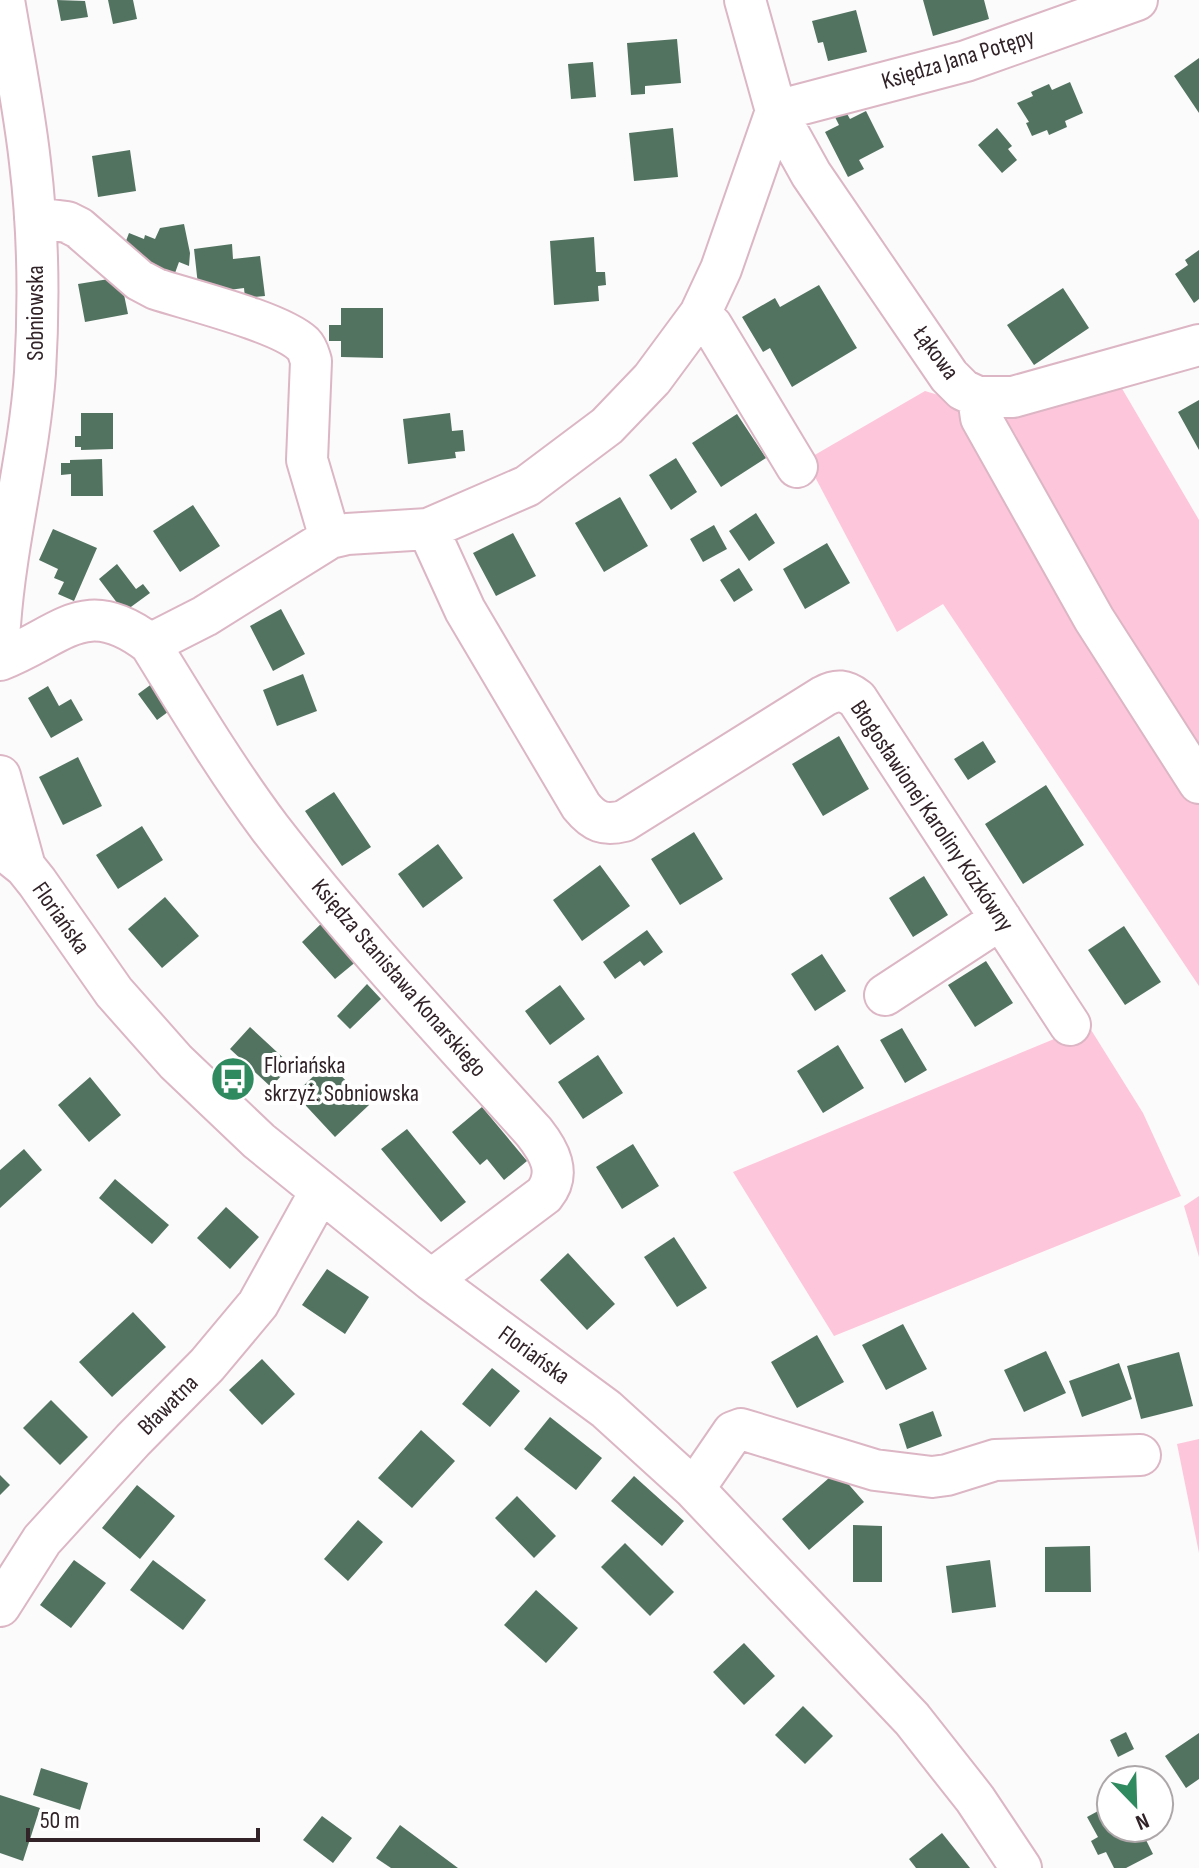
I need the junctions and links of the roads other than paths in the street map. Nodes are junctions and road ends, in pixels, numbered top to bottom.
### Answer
1 (4, 0) edge
2 (745, 0) edge
3 (1137, 0) edge
4 (776, 111) junction
5 (35, 218) junction
6 (700, 314) junction
7 (1199, 345) edge
8 (978, 397) junction
9 (797, 467) dead end
10 (428, 529) junction
11 (330, 538) junction
12 (0, 625) edge
13 (150, 644) junction
14 (0, 660) edge
15 (0, 776) edge
16 (1199, 783) edge
17 (12, 857) edge
18 (1001, 919) junction
19 (885, 995) dead end
20 (1070, 1025) dead end
21 (320, 1192) junction
22 (431, 1280) junction
23 (1140, 1455) dead end
24 (694, 1489) junction
25 (0, 1606) edge
26 (1021, 1868) edge

1 - 5 street, Sobniowska
2 - 4 street
3 - 4 street, Księdza Jana Potępy
4 - 6 street
4 - 8 street, Łąkowa
5 - 11 street
5 - 12 street, Sobniowska
6 - 9 street
6 - 10 street
7 - 8 street, Łąkowa
8 - 16 street
10 - 11 street
10 - 18 street, Błogosławionej Karoliny Kózkówny
11 - 13 street
13 - 14 street, Księdza Stanisława Konarskiego
13 - 22 street, Księdza Stanisława Konarskiego
15 - 17 street, Floriańska
17 - 21 street, Floriańska
18 - 19 street
18 - 20 street, Błogosławionej Karoliny Kózkówny
21 - 22 street, Floriańska
21 - 25 street, Bławatna
22 - 24 street, Floriańska
23 - 24 street
24 - 26 street, Floriańska

